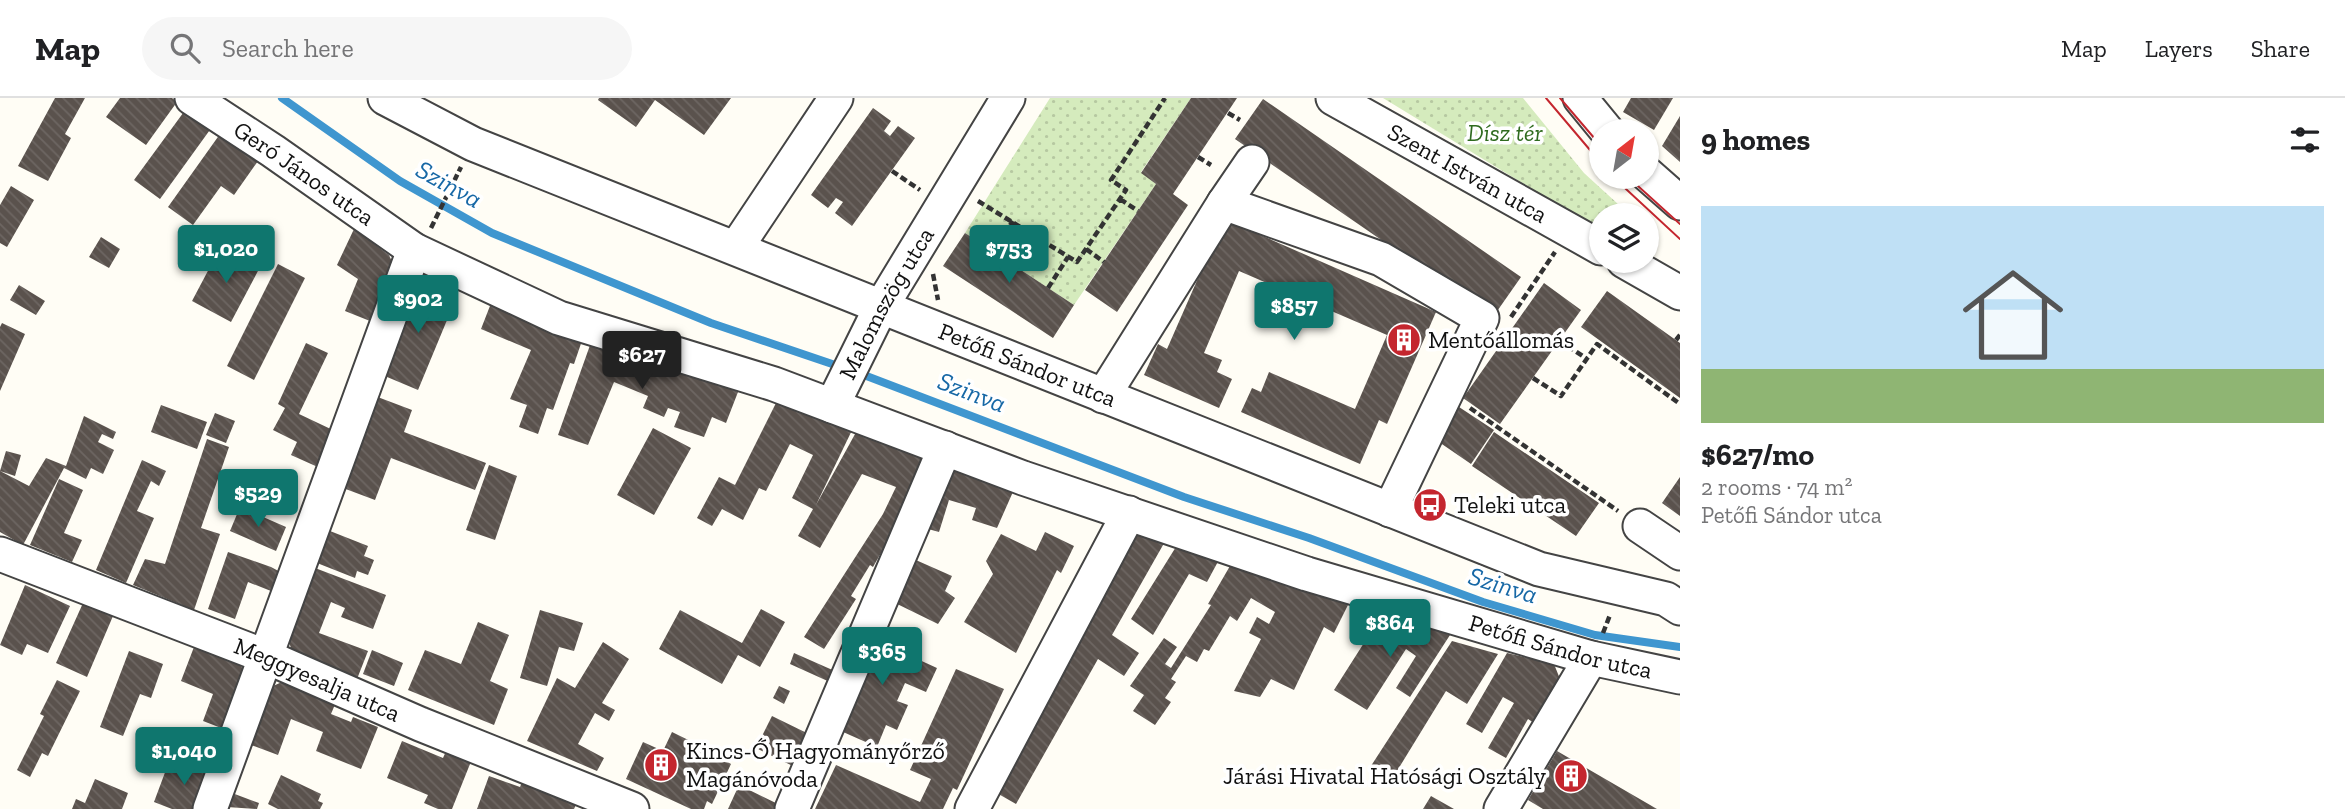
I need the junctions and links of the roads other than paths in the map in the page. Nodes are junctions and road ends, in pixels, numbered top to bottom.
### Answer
1 (192, 98) edge
2 (385, 98) edge
3 (836, 98) edge
4 (1008, 98) edge
5 (1333, 98) edge
6 (1580, 98) edge
7 (1597, 119) edge
8 (1252, 162) dead end
9 (1659, 185) edge
10 (1224, 203) junction
11 (1680, 203) edge
12 (422, 240) junction
13 (1589, 241) edge
14 (736, 248) junction
15 (1646, 273) edge
16 (1679, 291) edge
17 (881, 307) junction
18 (1103, 396) junction
19 (832, 406) junction
20 (944, 448) junction
21 (1390, 510) junction
22 (1129, 513) junction
23 (1640, 526) road end
24 (1680, 553) edge
25 (0, 554) edge
26 (1680, 608) edge
27 (267, 657) junction
28 (1591, 658) junction
29 (1680, 677) edge
30 (210, 809) edge
31 (632, 809) edge
32 (792, 809) edge
33 (972, 809) edge
34 (1501, 809) edge

1 - 12 street, Geró János utca
2 - 14 street, Petőfi Sándor utca
3 - 14 street
4 - 17 street, Malomszög utca
5 - 13 street, Szent István utca
6 - 7 street
8 - 10 street
9 - 11 street
10 - 18 street
10 - 21 street
12 - 19 street, Petőfi Sándor utca
12 - 27 street
14 - 17 street, Petőfi Sándor utca
15 - 16 street
17 - 18 street, Petőfi Sándor utca
17 - 19 street, Malomszög utca
18 - 21 street, Petőfi Sándor utca
19 - 20 street, Petőfi Sándor utca
20 - 22 street, Petőfi Sándor utca
20 - 32 street
21 - 26 street, Petőfi Sándor utca
22 - 28 street, Petőfi Sándor utca
22 - 33 street
23 - 24 street
25 - 27 street, Meggyesalja utca
27 - 30 street
27 - 31 street, Meggyesalja utca
28 - 29 street, Petőfi Sándor utca
28 - 34 street

